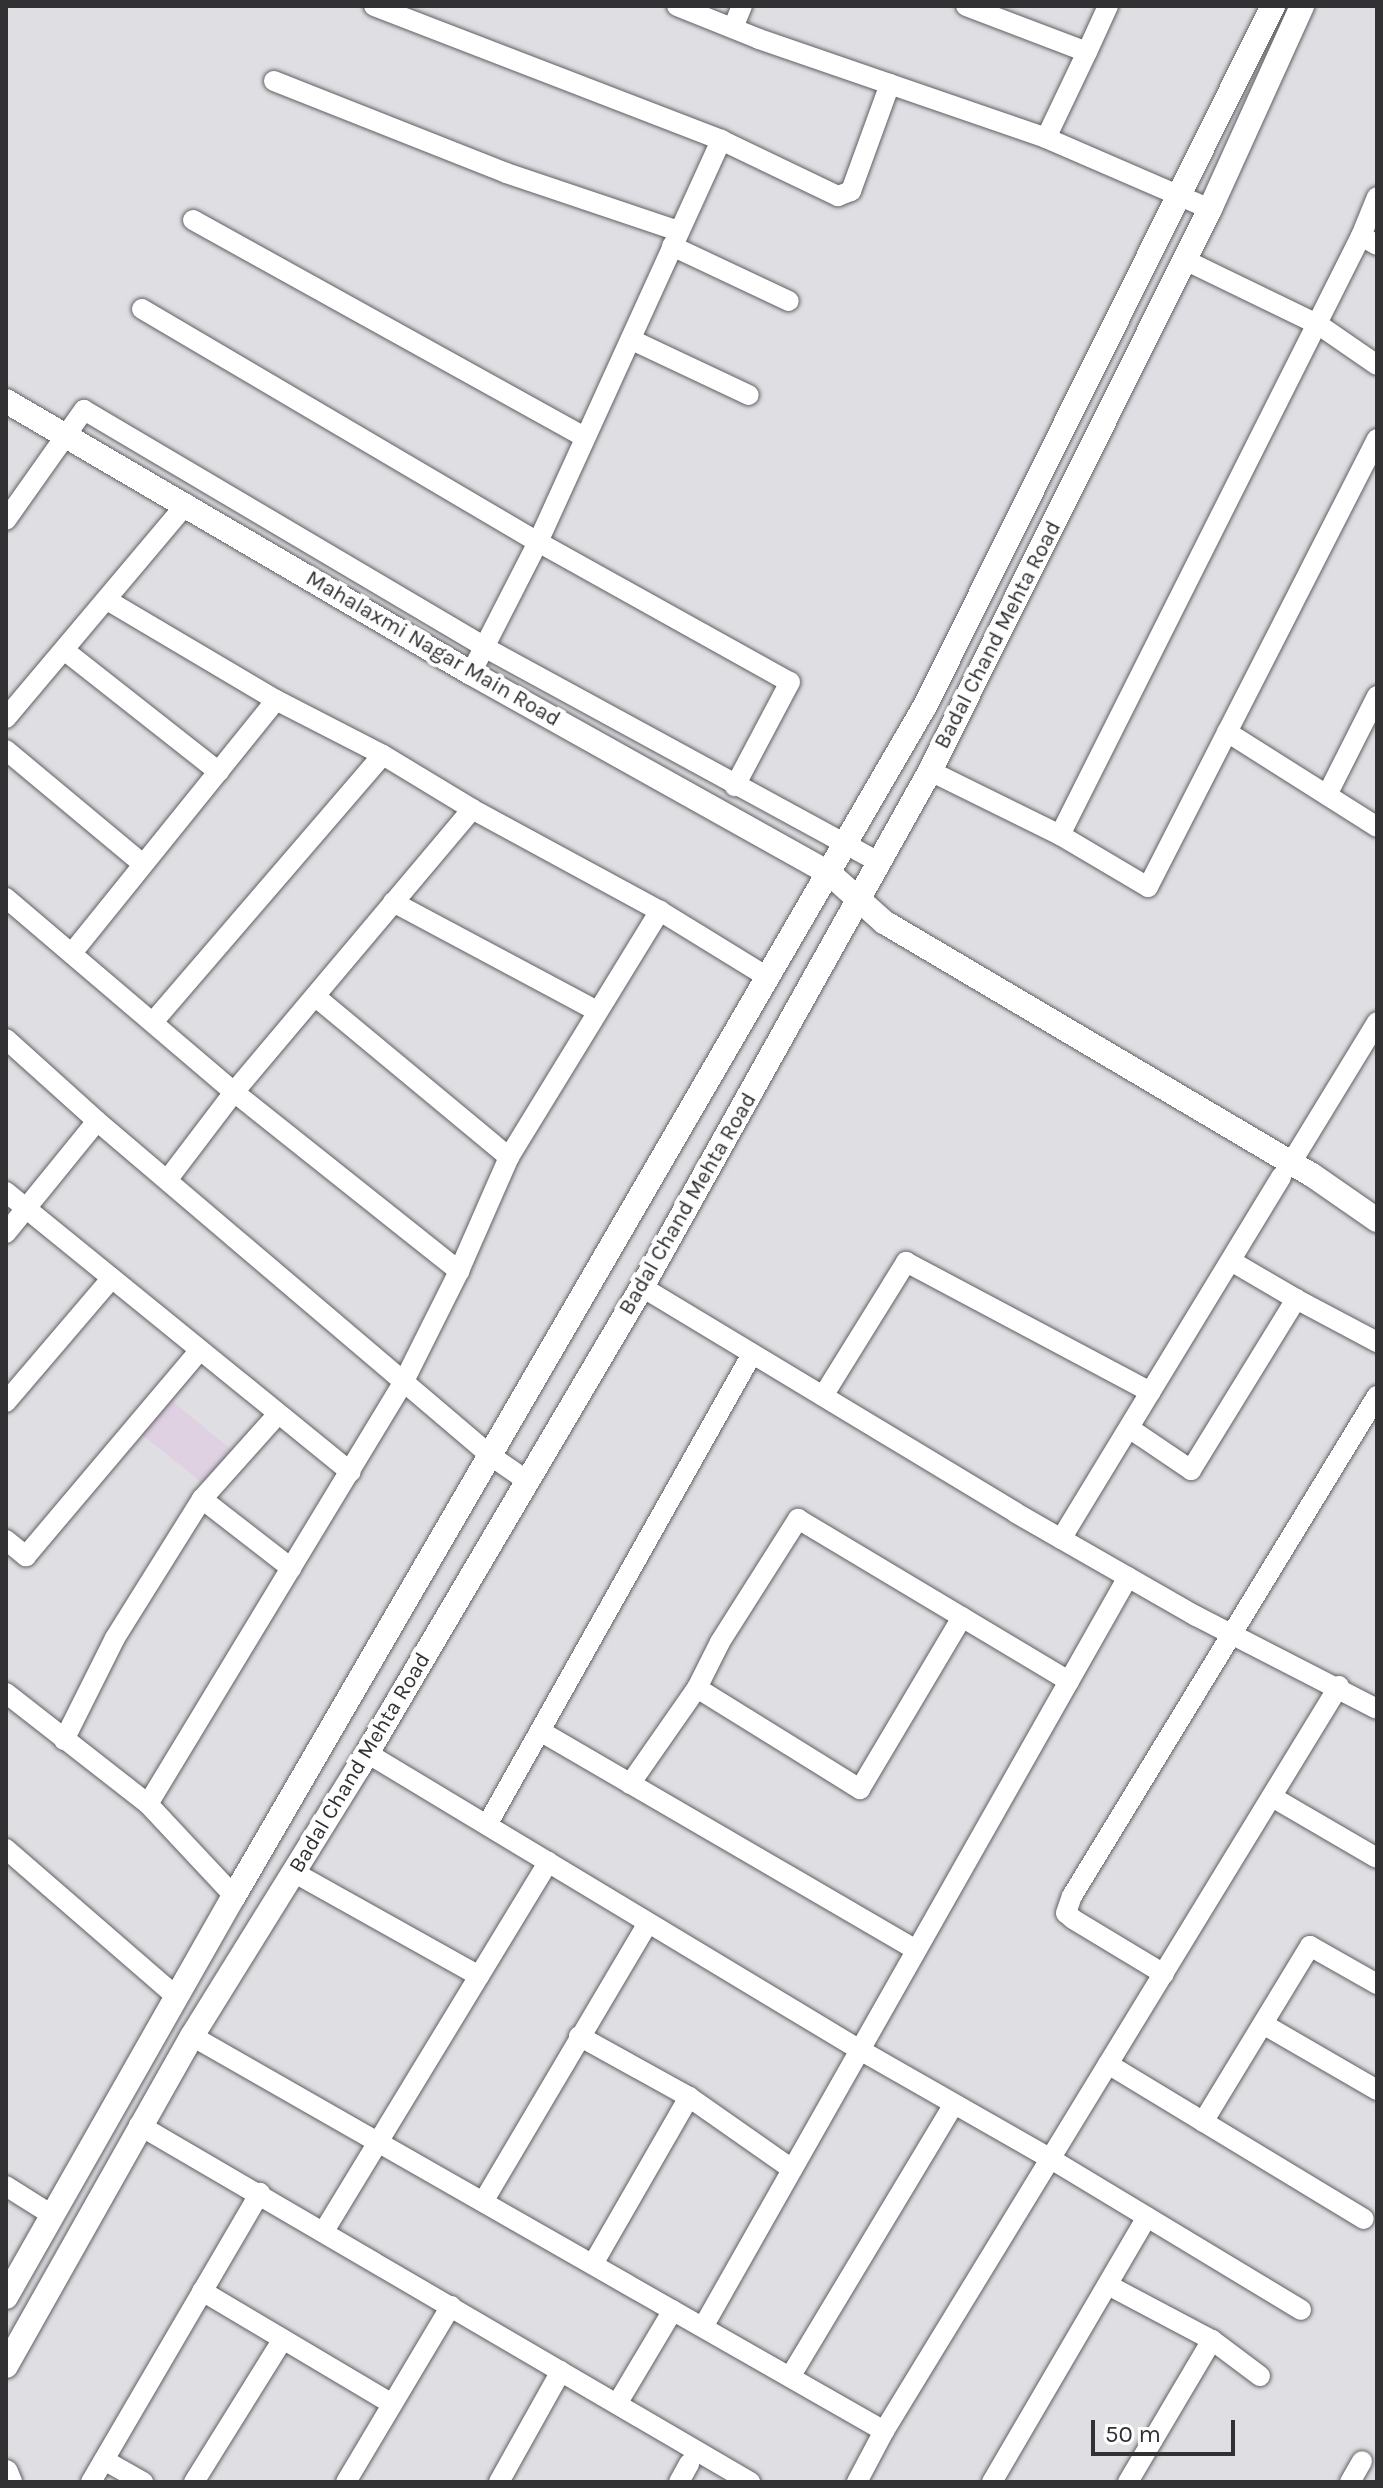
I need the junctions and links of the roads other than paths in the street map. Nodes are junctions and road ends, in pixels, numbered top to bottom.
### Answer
1 (374, 6) edge
2 (677, 6) edge
3 (742, 6) edge
4 (966, 6) edge
5 (1108, 6) edge
6 (1273, 6) edge
7 (1302, 6) edge
8 (733, 28) junction
9 (1087, 52) junction
10 (274, 81) dead end
11 (890, 84) junction
12 (1046, 138) junction
13 (721, 140) junction
14 (1180, 196) junction
15 (1377, 197) edge
16 (1210, 209) junction
17 (193, 220) dead end
18 (675, 239) junction
19 (1369, 240) edge
20 (1185, 260) junction
21 (789, 301) dead end
22 (142, 309) dead end
23 (1319, 325) junction
24 (632, 340) junction
25 (1377, 365) edge
26 (749, 395) dead end
27 (6, 401) edge
28 (585, 437) junction
29 (67, 438) junction
30 (1377, 439) edge
31 (186, 504) junction
32 (6, 520) edge
33 (538, 542) junction
34 (107, 600) junction
35 (486, 648) junction
36 (64, 650) junction
37 (471, 673) junction
38 (1377, 696) edge
39 (276, 700) junction
40 (6, 718) edge
41 (1227, 732) junction
42 (6, 750) edge
43 (383, 755) junction
44 (930, 771) junction
45 (219, 772) junction
46 (735, 786) junction
47 (1327, 795) junction
48 (472, 809) junction
49 (1377, 827) edge
50 (1060, 835) junction
51 (846, 845) junction
52 (879, 862) junction
53 (143, 864) junction
54 (829, 873) junction
55 (859, 897) junction
56 (6, 898) edge
57 (393, 902) junction
58 (660, 911) junction
59 (72, 953) junction
60 (769, 978) junction
61 (316, 997) junction
62 (597, 1011) junction
63 (153, 1022) junction
64 (1377, 1022) edge
65 (6, 1039) edge
66 (234, 1092) junction
67 (97, 1121) junction
68 (509, 1157) junction
69 (1286, 1170) junction
70 (168, 1179) junction
71 (6, 1192) edge
72 (27, 1210) junction
73 (1377, 1220) edge
74 (6, 1233) edge
75 (1231, 1261) junction
76 (459, 1271) junction
77 (111, 1279) junction
78 (642, 1287) junction
79 (1296, 1299) junction
80 (1377, 1342) edge
81 (199, 1351) junction
82 (752, 1354) junction
83 (405, 1379) junction
84 (1151, 1392) junction
85 (823, 1396) junction
86 (1377, 1396) edge
87 (6, 1402) edge
88 (277, 1415) junction
89 (1129, 1428) junction
90 (491, 1456) junction
91 (350, 1472) junction
92 (526, 1480) junction
93 (202, 1499) junction
94 (1061, 1539) junction
95 (6, 1540) edge
96 (291, 1568) junction
97 (1128, 1577) junction
98 (962, 1617) junction
99 (1230, 1633) junction
100 (1069, 1681) junction
101 (1339, 1686) junction
102 (697, 1688) junction
103 (6, 1693) edge
104 (1377, 1709) edge
105 (540, 1731) junction
106 (64, 1740) junction
107 (367, 1753) junction
108 (630, 1784) junction
109 (1272, 1797) junction
110 (148, 1804) junction
111 (487, 1825) junction
112 (6, 1849) edge
113 (1377, 1858) edge
114 (548, 1862) junction
115 (295, 1873) junction
116 (234, 1896) junction
117 (648, 1923) junction
118 (916, 1950) junction
119 (1164, 1974) junction
120 (479, 1976) junction
121 (1377, 1984) edge
122 (177, 1997) junction
123 (1263, 2024) junction
124 (192, 2036) junction
125 (579, 2036) junction
126 (860, 2050) junction
127 (1108, 2064) junction
128 (1377, 2090) edge
129 (689, 2097) junction
130 (954, 2104) junction
131 (1203, 2122) junction
132 (139, 2125) junction
133 (378, 2142) junction
134 (1051, 2159) junction
135 (792, 2169) junction
136 (6, 2186) edge
137 (260, 2193) junction
138 (483, 2202) junction
139 (52, 2215) junction
140 (1147, 2217) junction
141 (1364, 2219) dead end
142 (324, 2231) junction
143 (593, 2264) junction
144 (1108, 2285) junction
145 (202, 2291) junction
146 (6, 2297) edge
147 (451, 2306) junction
148 (673, 2310) junction
149 (1301, 2310) dead end
150 (703, 2327) junction
151 (283, 2339) junction
152 (1212, 2340) junction
153 (6, 2366) edge
154 (561, 2371) junction
155 (1260, 2376) dead end
156 (790, 2377) junction
157 (392, 2404) junction
158 (617, 2404) junction
159 (884, 2431) junction
160 (104, 2460) junction
161 (1362, 2461) dead end
162 (6, 2472) edge
163 (10, 2482) edge
164 (91, 2482) edge
165 (143, 2482) edge
166 (194, 2482) edge
167 (346, 2482) edge
168 (499, 2482) edge
169 (750, 2482) edge
170 (857, 2482) edge
171 (992, 2482) edge
172 (1128, 2482) edge
173 (1350, 2482) edge

1 - 13 street
2 - 8 street
3 - 8 street
4 - 9 street
5 - 9 street
6 - 14 street
7 - 16 street, Badal Chand Mehta Road
8 - 11 street
9 - 12 street
10 - 18 street
11 - 12 street
11 - 13 street
12 - 14 street
13 - 18 street
14 - 16 street
14 - 51 street
15 - 19 street
16 - 20 street, Badal Chand Mehta Road
17 - 28 street
18 - 21 street
18 - 24 street
19 - 23 street
20 - 23 street
20 - 44 street, Badal Chand Mehta Road
22 - 33 street
23 - 25 street
23 - 50 street
24 - 26 street
24 - 28 street
27 - 29 street, Mahalaxmi Nagar Main Road
28 - 33 street
29 - 31 street, Mahalaxmi Nagar Main Road
29 - 32 street
29 - 35 street
30 - 41 street
31 - 34 street
31 - 37 street, Mahalaxmi Nagar Main Road
33 - 35 street
33 - 46 street
34 - 36 street
34 - 39 street
35 - 37 street
35 - 46 street
36 - 40 street
36 - 45 street
37 - 54 street, Mahalaxmi Nagar Main Road
38 - 47 street
39 - 43 street
39 - 45 street
41 - 47 street
41 - 50 street
42 - 53 street
43 - 48 street
43 - 63 street
44 - 50 street
44 - 52 street, Badal Chand Mehta Road
45 - 53 street
46 - 51 street
47 - 49 street
48 - 57 street
48 - 58 street
51 - 52 street
51 - 54 street
52 - 55 street, Badal Chand Mehta Road
53 - 59 street
54 - 55 street, Mahalaxmi Nagar Main Road
54 - 60 street
55 - 69 street, Mahalaxmi Nagar Main Road
55 - 78 street, Badal Chand Mehta Road
56 - 59 street
57 - 61 street
57 - 62 street
58 - 60 street
58 - 62 street
59 - 63 street
60 - 90 street
61 - 66 street
61 - 68 street
62 - 68 street
63 - 66 street
64 - 69 street
65 - 67 street
66 - 70 street
66 - 76 street
67 - 70 street
67 - 72 street
68 - 76 street
69 - 73 street, Mahalaxmi Nagar Main Road
69 - 75 street
70 - 83 street
71 - 72 street
72 - 74 street
72 - 77 street
75 - 79 street
75 - 84 street
76 - 83 street
77 - 81 street
77 - 87 street
78 - 82 street
78 - 92 street, Badal Chand Mehta Road
79 - 80 street
79 - 89 street
81 - 88 street
81 - 95 street
82 - 85 street
82 - 105 street
83 - 90 street
83 - 91 street
84 - 85 street
84 - 89 street
85 - 94 street
86 - 99 street
88 - 91 street
88 - 93 street
89 - 94 street
90 - 92 street
90 - 116 street
91 - 96 street
92 - 107 street, Badal Chand Mehta Road
93 - 96 street
93 - 106 street
94 - 97 street
96 - 110 street
97 - 99 street
97 - 100 street
98 - 100 street
98 - 102 street
98 - 102 street
99 - 101 street
99 - 119 street
100 - 118 street
101 - 104 street
101 - 109 street
102 - 108 street
103 - 106 street
105 - 108 street
105 - 111 street
106 - 110 street
107 - 111 street
107 - 115 street, Badal Chand Mehta Road
108 - 118 street
109 - 113 street
109 - 119 street
110 - 116 street
111 - 114 street
112 - 122 street
114 - 117 street
114 - 120 street
115 - 120 street
115 - 124 street, Badal Chand Mehta Road
116 - 122 street
117 - 125 street
117 - 126 street
118 - 126 street
119 - 127 street
120 - 133 street
121 - 123 street
122 - 139 street
123 - 128 street
123 - 131 street
124 - 132 street, Badal Chand Mehta Road
124 - 133 street
125 - 129 street
125 - 138 street
126 - 130 street
126 - 135 street
127 - 131 street
127 - 134 street
129 - 135 street
129 - 143 street
130 - 134 street
130 - 156 street
131 - 141 street
132 - 137 street
132 - 153 street, Badal Chand Mehta Road
133 - 138 street
133 - 142 street
134 - 140 street
134 - 159 street
135 - 150 street
136 - 139 street
137 - 142 street
137 - 145 street
138 - 143 street
139 - 146 street
140 - 144 street
140 - 149 street
142 - 147 street
143 - 148 street
144 - 152 street
144 - 171 street
145 - 151 street
145 - 160 street
147 - 154 street
147 - 157 street
148 - 150 street
148 - 158 street
150 - 156 street
151 - 157 street
151 - 166 street
152 - 155 street
152 - 172 street
154 - 158 street
154 - 168 street
156 - 159 street
157 - 167 street
158 - 169 street
159 - 170 street
160 - 164 street
160 - 165 street
161 - 173 street
162 - 163 street

